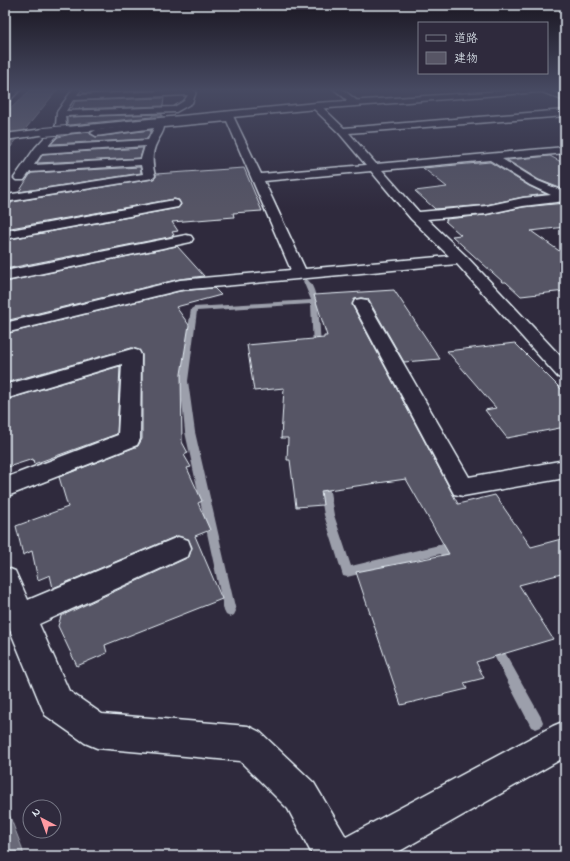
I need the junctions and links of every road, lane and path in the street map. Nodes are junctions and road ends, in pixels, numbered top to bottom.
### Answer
1 (54, 129) edge
2 (76, 129) edge
3 (106, 129) edge
4 (159, 129) edge
5 (233, 129) edge
6 (365, 129) edge
7 (342, 131) joint
8 (44, 134) junction
9 (5, 137) edge
10 (151, 143) junction
11 (39, 150) junction
12 (565, 150) edge
13 (492, 157) junction
14 (146, 162) junction
15 (374, 168) junction
16 (25, 169) junction
17 (257, 178) junction
18 (565, 197) edge
19 (5, 199) edge
20 (174, 204) dead end
21 (416, 216) junction
22 (5, 235) edge
23 (186, 239) dead end
24 (461, 258) junction
25 (300, 274) junction
26 (5, 276) edge
27 (361, 304) dead end
28 (5, 328) edge
29 (565, 373) edge
30 (5, 392) edge
31 (565, 469) edge
32 (5, 488) edge
33 (178, 548) dead end
34 (5, 580) edge
35 (20, 618) junction
36 (565, 738) edge
37 (335, 856) edge
38 (352, 856) edge

1 - 8 street
2 - 8 street, bridge
3 - 8 street
4 - 10 street
5 - 17 street
6 - 7 street
7 - 15 street
8 - 9 street
8 - 11 street
10 - 11 street
10 - 14 street
11 - 16 street
12 - 13 street
13 - 15 street
13 - 18 street
14 - 16 street
14 - 19 street
15 - 17 street
15 - 21 street
16 - 19 street
17 - 25 street
18 - 21 street
20 - 22 street
21 - 24 street
23 - 26 street
24 - 25 street
24 - 29 street
25 - 28 street
27 - 31 street
30 - 32 street
33 - 35 street
34 - 35 street
35 - 37 street
36 - 38 street

